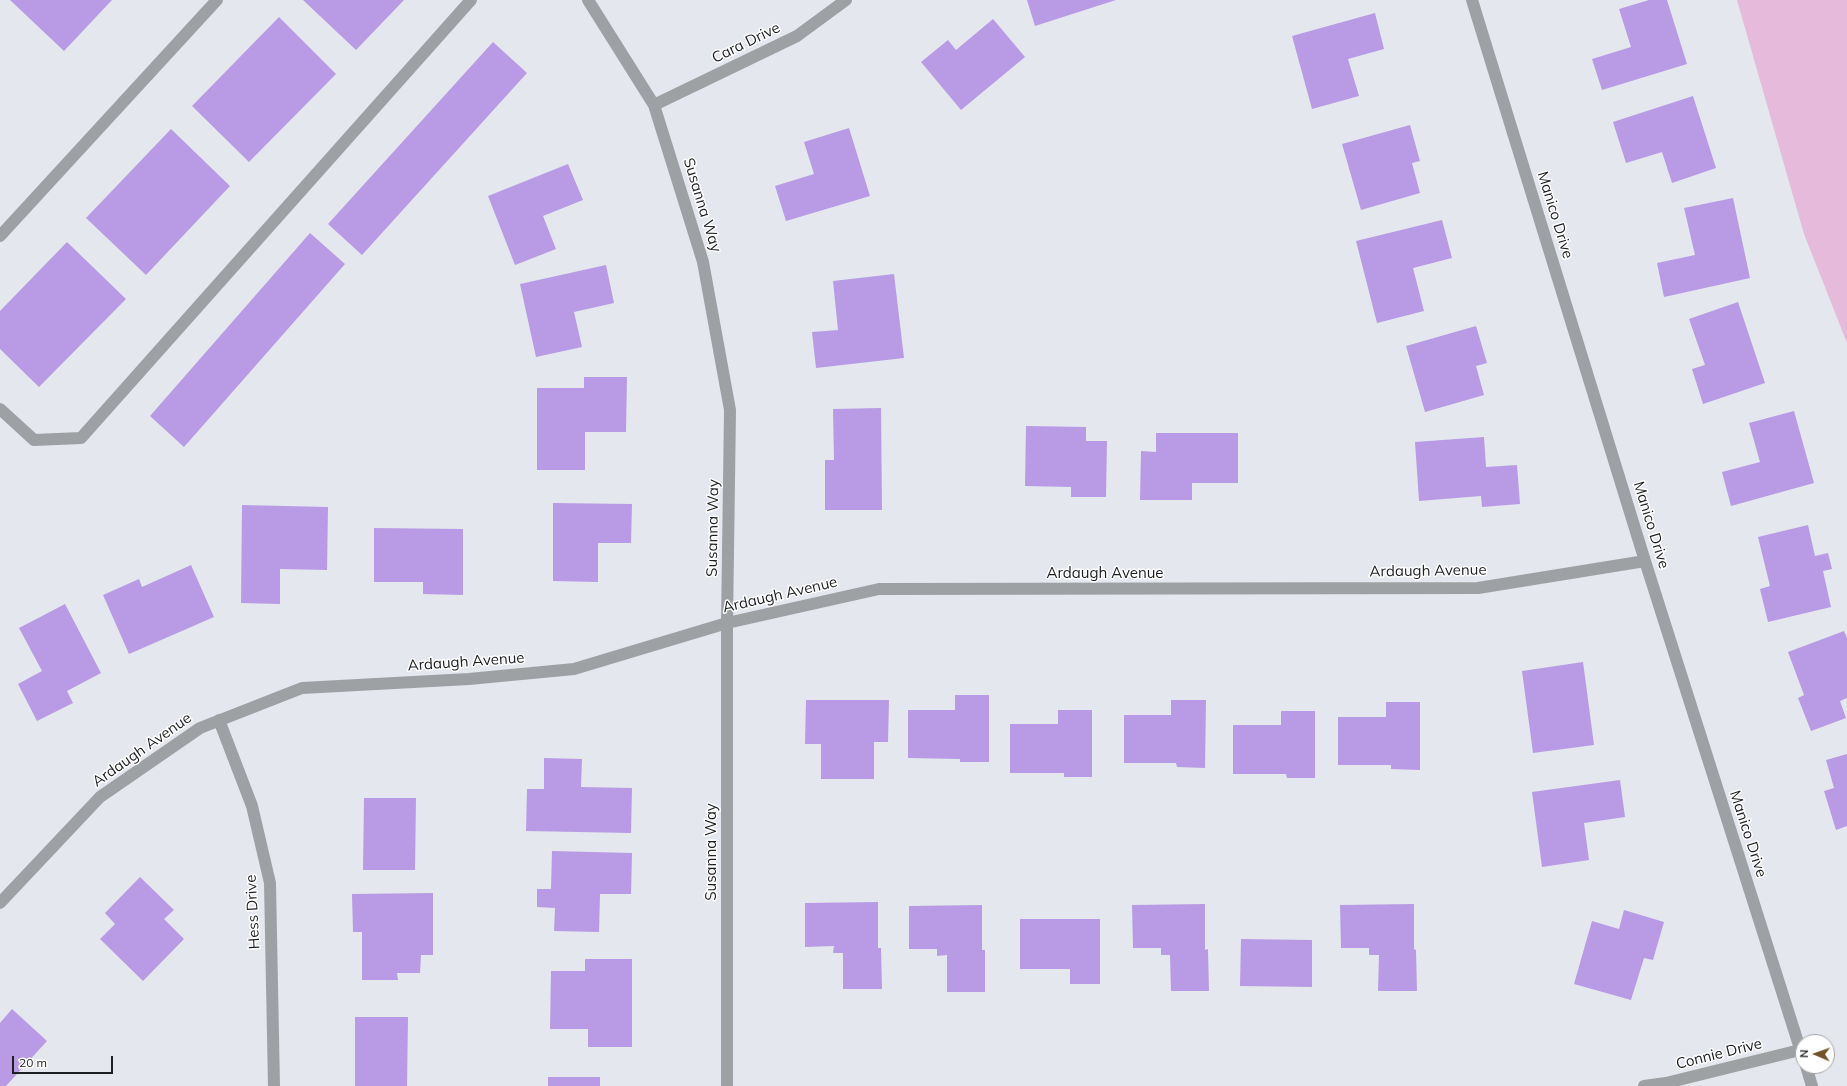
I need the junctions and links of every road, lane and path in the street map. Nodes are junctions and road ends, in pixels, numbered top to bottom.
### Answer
1 (217, 0) edge
2 (471, 0) edge
3 (588, 0) edge
4 (846, 0) edge
5 (1472, 0) edge
6 (654, 105) junction
7 (0, 236) edge
8 (0, 409) edge
9 (1645, 561) junction
10 (727, 623) junction
11 (219, 720) junction
12 (0, 903) edge
13 (1796, 1034) edge
14 (1795, 1055) edge
15 (1808, 1074) edge
16 (274, 1086) edge
17 (727, 1086) edge
18 (1644, 1086) edge
19 (1812, 1086) edge

1 - 7 street
2 - 8 street
3 - 6 street, Susanna Way
4 - 6 street, Cara Drive
5 - 9 street, Manico Drive
6 - 10 street, Susanna Way
9 - 10 street, Ardaugh Avenue
9 - 13 street, Manico Drive
10 - 11 street, Ardaugh Avenue
10 - 17 street, Susanna Way
11 - 12 street, Ardaugh Avenue
11 - 16 street, Hess Drive
14 - 18 street, Connie Drive
15 - 19 street

